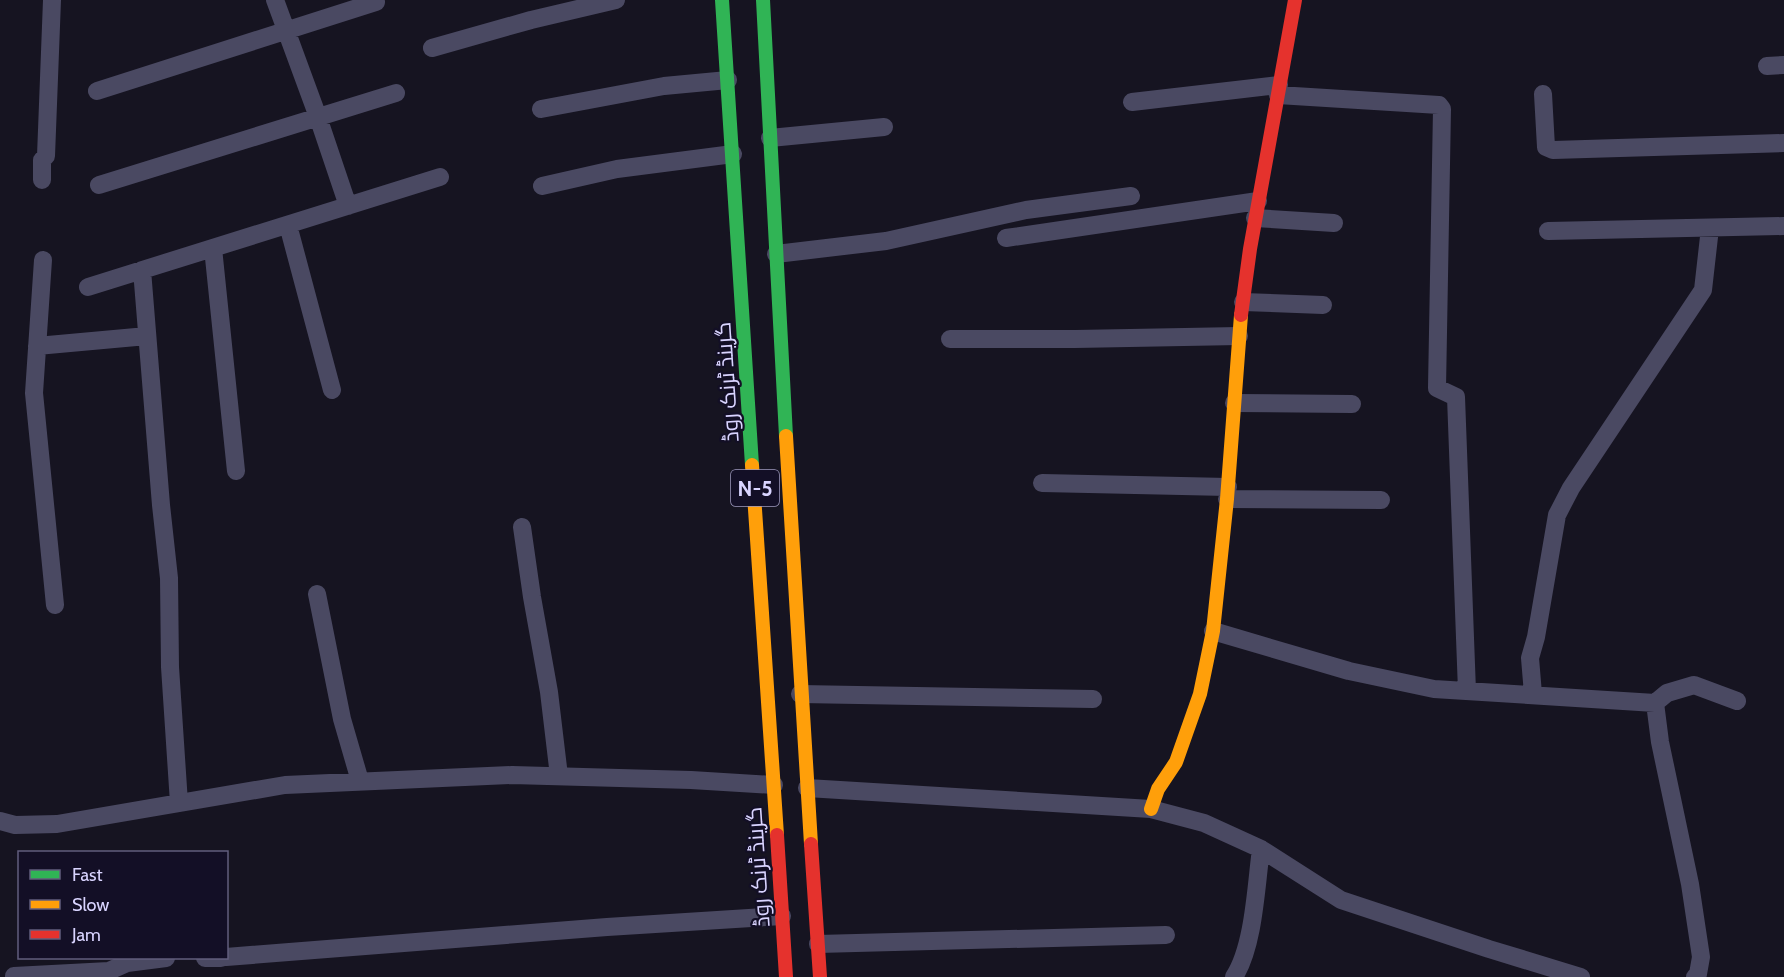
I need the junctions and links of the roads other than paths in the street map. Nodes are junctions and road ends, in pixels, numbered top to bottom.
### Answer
1 (52, 0) edge
2 (275, 0) edge
3 (616, 0) edge
4 (722, 0) edge
5 (763, 0) edge
6 (1295, 0) edge
7 (376, 2) dead end
8 (285, 31) junction
9 (432, 48) dead end
10 (728, 80) junction
11 (1278, 90) junction
12 (97, 91) dead end
13 (396, 93) dead end
14 (1543, 93) dead end
15 (1131, 102) dead end
16 (542, 109) dead end
17 (318, 117) junction
18 (884, 127) dead end
19 (770, 138) junction
20 (1784, 143) edge
21 (733, 154) junction
22 (440, 177) dead end
23 (42, 180) dead end
24 (99, 185) dead end
25 (542, 186) dead end
26 (1131, 196) dead end
27 (348, 206) junction
28 (1257, 210) junction
29 (1334, 223) dead end
30 (288, 225) junction
31 (1784, 226) edge
32 (1710, 228) junction
33 (1548, 231) dead end
34 (1006, 238) dead end
35 (213, 248) junction
36 (777, 254) junction
37 (43, 260) dead end
38 (142, 270) junction
39 (88, 287) dead end
40 (1243, 302) junction
41 (1323, 305) dead end
42 (147, 336) junction
43 (1239, 336) junction
44 (950, 339) dead end
45 (1081, 339) dead end
46 (36, 346) junction
47 (332, 390) dead end
48 (1234, 402) junction
49 (1352, 404) dead end
50 (236, 471) dead end
51 (1042, 483) dead end
52 (1228, 493) junction
53 (1381, 500) dead end
54 (522, 527) dead end
55 (317, 594) dead end
56 (56, 605) dead end
57 (1213, 632) junction
58 (1467, 691) junction
59 (800, 694) junction
60 (1533, 694) junction
61 (1093, 699) dead end
62 (1737, 701) dead end
63 (1655, 703) junction
64 (559, 776) junction
65 (360, 781) junction
66 (774, 785) junction
67 (807, 788) junction
68 (179, 803) junction
69 (1151, 809) junction
70 (0, 821) edge
71 (1261, 849) junction
72 (782, 916) junction
73 (1166, 935) dead end
74 (818, 944) junction
75 (228, 957) edge
76 (153, 959) edge
77 (14, 976) edge
78 (786, 977) edge
79 (820, 977) edge
80 (1234, 977) edge
81 (1581, 977) edge
82 (1695, 977) edge

1 - 23 street
2 - 8 street
3 - 9 street
4 - 10 main road, گرینڈ ٹرنک روڈ / N-5
5 - 19 main road, N-5
6 - 11 main road
7 - 8 street
8 - 12 street
8 - 17 street
10 - 16 street
10 - 21 main road, گرینڈ ٹرنک روڈ / N-5
11 - 15 street
11 - 28 main road
11 - 58 street
13 - 17 street
14 - 20 street
17 - 24 street
17 - 27 street
18 - 19 street
19 - 36 main road, N-5
21 - 25 street
21 - 66 main road, گرینڈ ٹرنک روڈ / N-5
22 - 27 street
26 - 36 street
27 - 30 street
28 - 29 street
28 - 34 street
28 - 40 main road
30 - 35 street
30 - 47 street
31 - 32 street
32 - 33 street
32 - 60 street
35 - 38 street
35 - 50 street
36 - 59 main road, N-5
37 - 46 street
38 - 39 street
38 - 42 street
40 - 41 street
40 - 43 main road
42 - 46 street
42 - 68 street
43 - 44 street
43 - 45 street
43 - 48 main road
46 - 56 street
48 - 49 street
48 - 52 main road
51 - 52 street
52 - 53 street
52 - 57 main road
54 - 64 street
55 - 65 street
57 - 58 street
57 - 69 main road
58 - 60 street
59 - 61 street
59 - 67 main road, N-5
60 - 63 street
62 - 63 street
63 - 82 street
64 - 65 street
64 - 66 street
65 - 68 street
66 - 72 main road, گرینڈ ٹرنک روڈ / N-5
67 - 69 street
67 - 74 main road, N-5
68 - 70 street
69 - 71 street
71 - 80 street
71 - 81 street
72 - 75 street
72 - 78 main road, گرینڈ ٹرنک روڈ / N-5
73 - 74 street
74 - 79 main road, N-5
76 - 77 street

